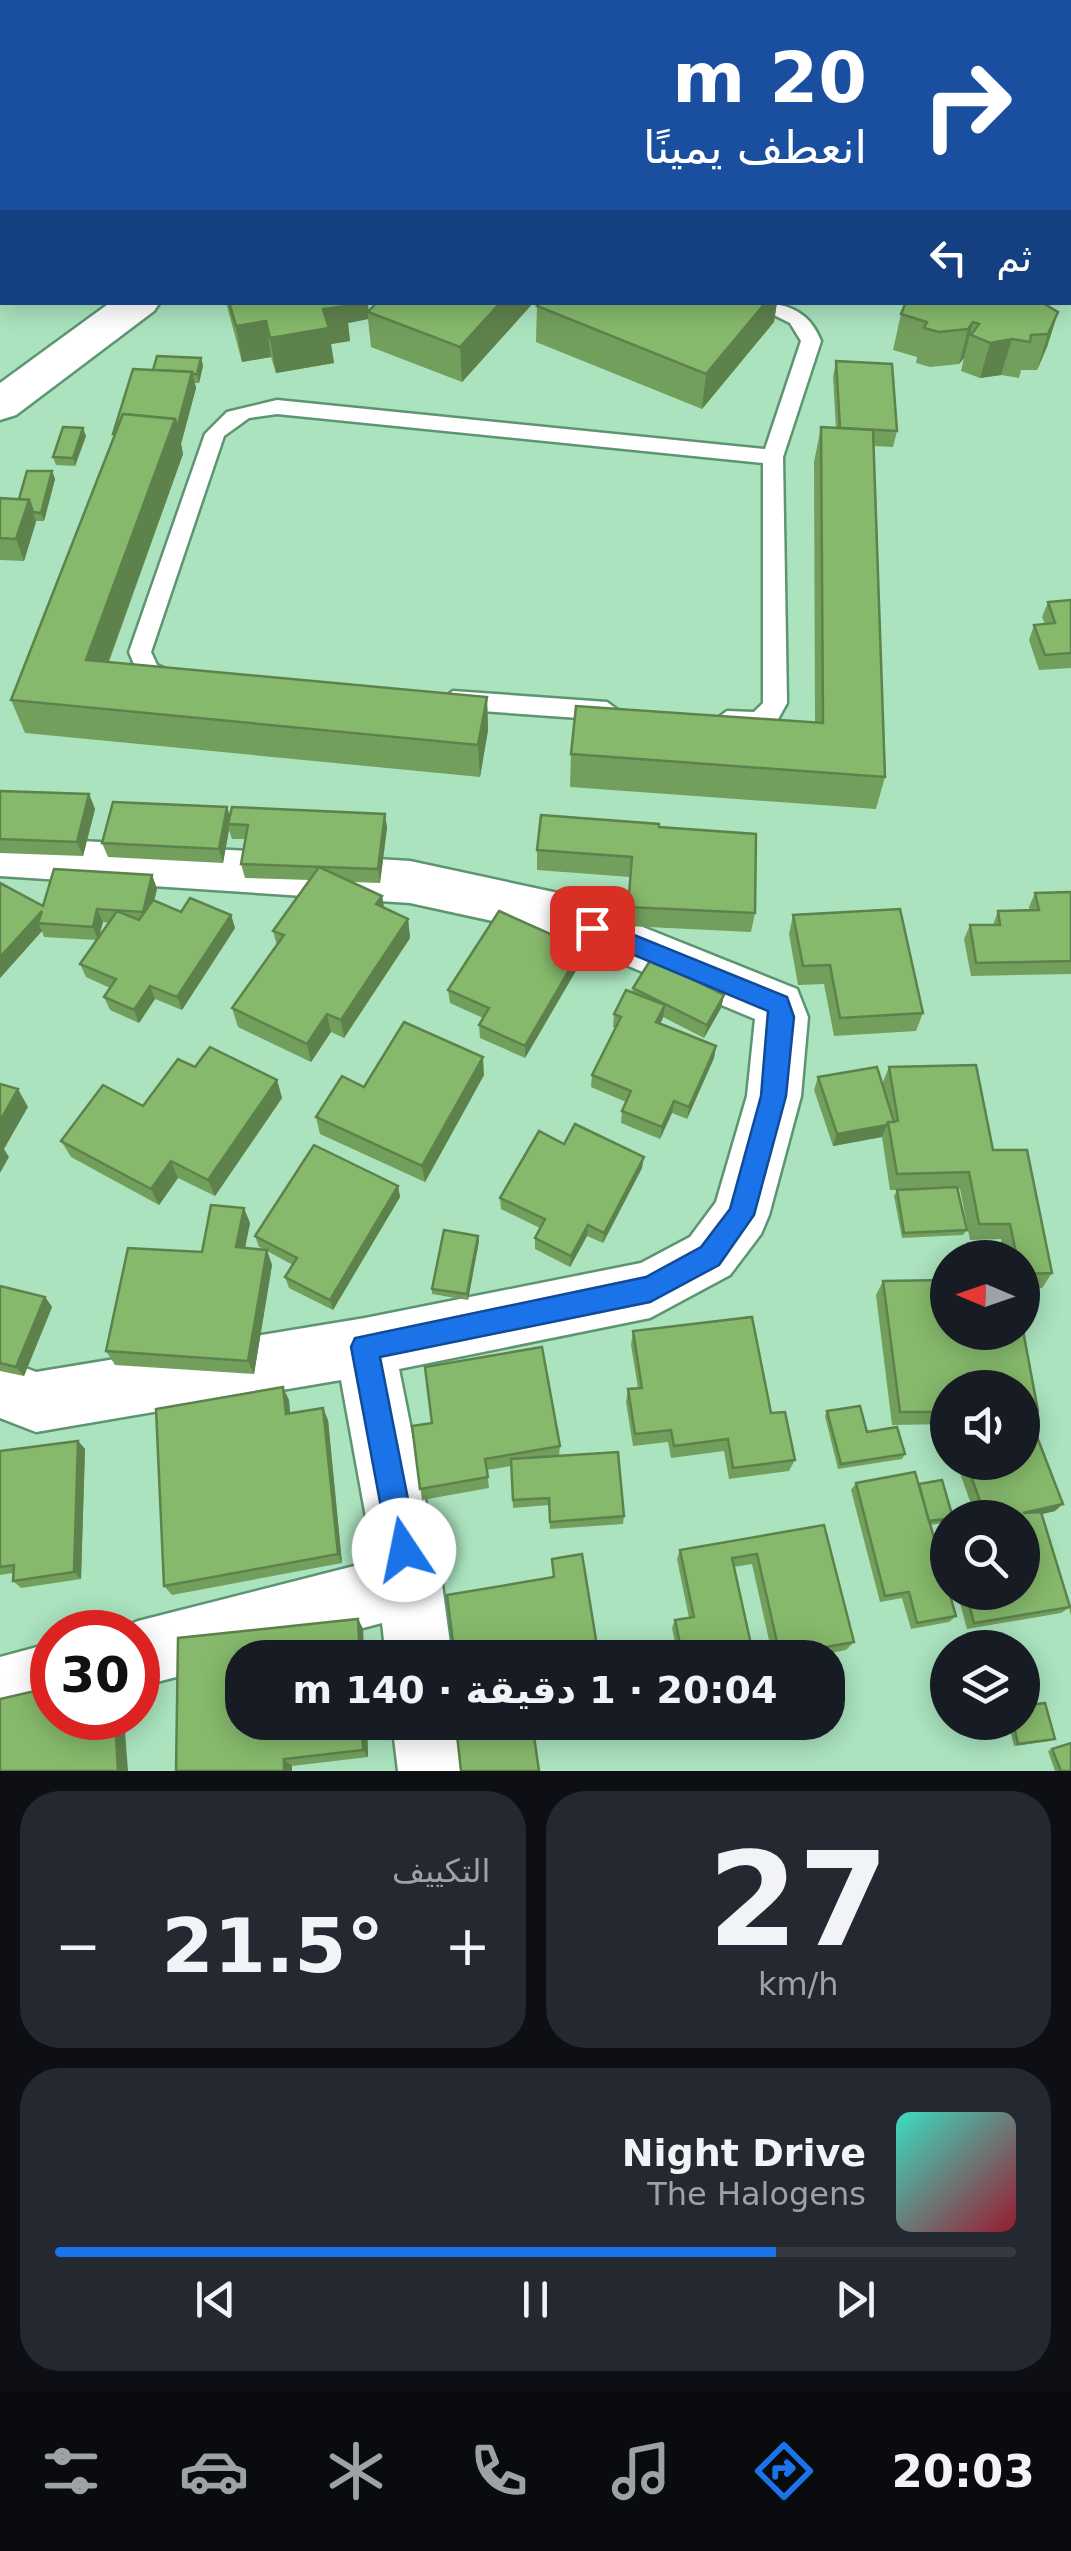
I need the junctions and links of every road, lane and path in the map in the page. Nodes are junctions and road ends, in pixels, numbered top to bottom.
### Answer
1 (135, 305) edge
2 (765, 305) edge
3 (0, 405) edge
4 (773, 457) junction
5 (186, 681) edge
6 (421, 698) edge
7 (637, 714) edge
8 (696, 718) edge
9 (0, 856) edge
10 (365, 1347) junction
11 (0, 1388) edge
12 (410, 1584) junction
13 (417, 1640) edge
14 (160, 1648) edge
15 (30, 1682) edge
16 (0, 1690) edge
17 (428, 1740) edge
18 (432, 1771) edge

1 - 3 main road
2 - 4 lane
4 - 5 lane
4 - 8 lane
6 - 7 lane
9 - 10 street
10 - 11 street
10 - 12 street
12 - 13 street
12 - 14 street
15 - 16 street
17 - 18 street

